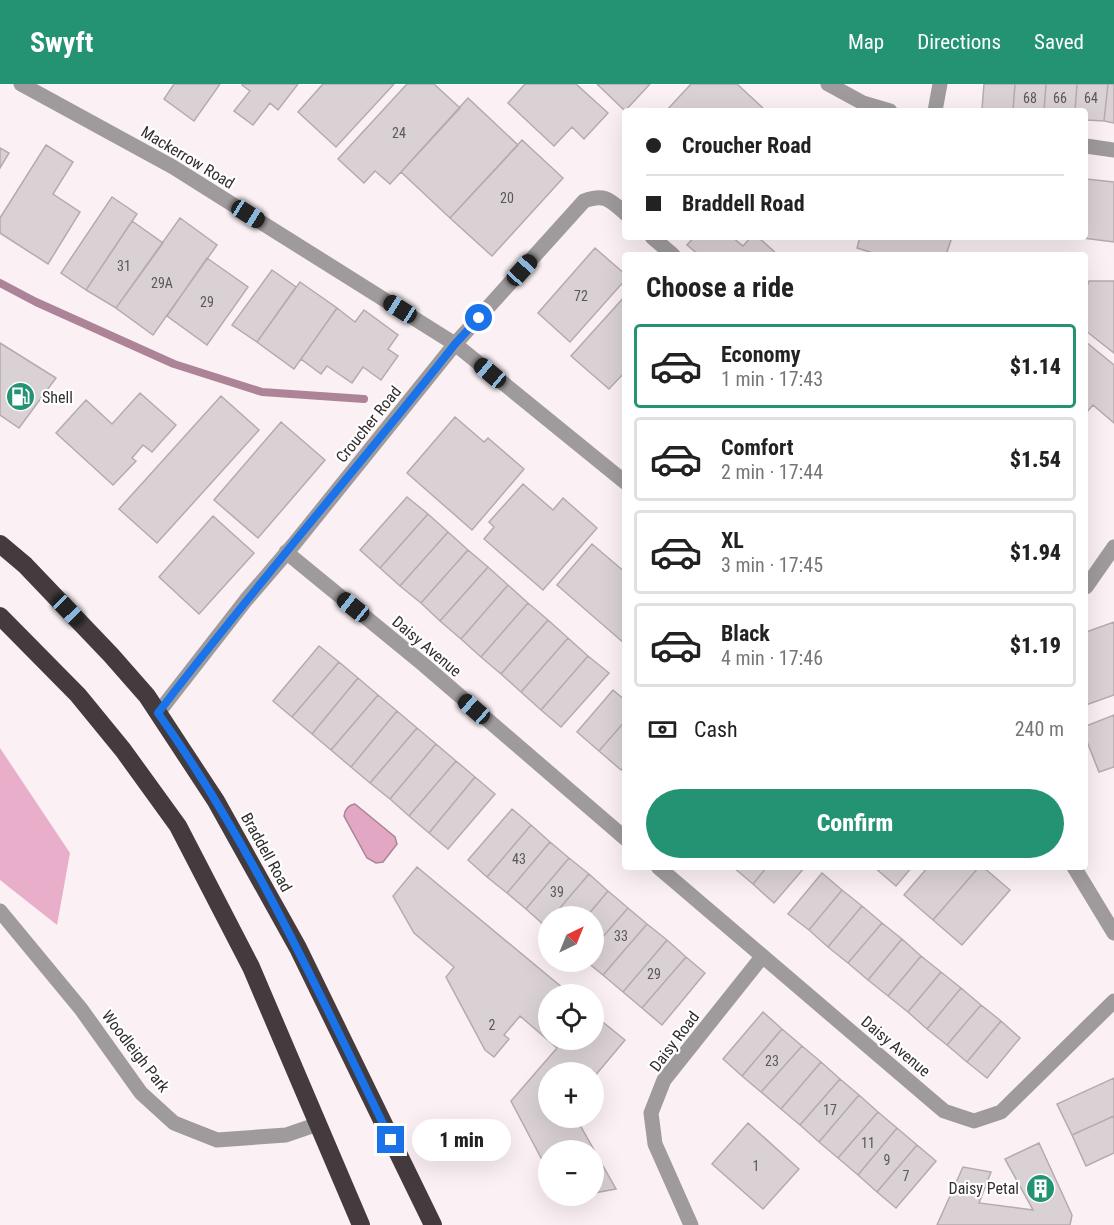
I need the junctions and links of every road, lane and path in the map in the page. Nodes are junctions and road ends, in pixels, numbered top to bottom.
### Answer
1 (21, 84) edge
2 (828, 84) edge
3 (940, 84) edge
4 (880, 108) edge
5 (936, 108) edge
6 (1088, 146) edge
7 (1114, 150) edge
8 (622, 211) edge
9 (656, 240) edge
10 (670, 252) edge
11 (455, 344) junction
12 (622, 480) edge
13 (0, 544) edge
14 (1114, 547) edge
15 (286, 552) junction
16 (1088, 580) edge
17 (0, 616) edge
18 (158, 713) junction
19 (622, 836) edge
20 (661, 870) edge
21 (1076, 870) edge
22 (0, 911) edge
23 (1114, 933) edge
24 (762, 957) junction
25 (1114, 1000) edge
26 (318, 1124) junction
27 (361, 1225) edge
28 (433, 1225) edge
29 (691, 1225) edge

1 - 11 street, Mackerrow Road
2 - 4 street
3 - 5 street
6 - 7 street
8 - 11 street, Croucher Road
9 - 10 street
11 - 12 street, Mackerrow Road
11 - 15 street, Croucher Road
13 - 18 highway, Braddell Road
14 - 16 street
15 - 18 street, Croucher Road
15 - 19 street, Daisy Avenue
17 - 26 highway
18 - 28 highway, Braddell Road
20 - 24 street, Daisy Avenue
21 - 23 street
22 - 26 street, Woodleigh Park
24 - 25 street, Daisy Avenue
24 - 29 street, Daisy Road
26 - 27 highway

